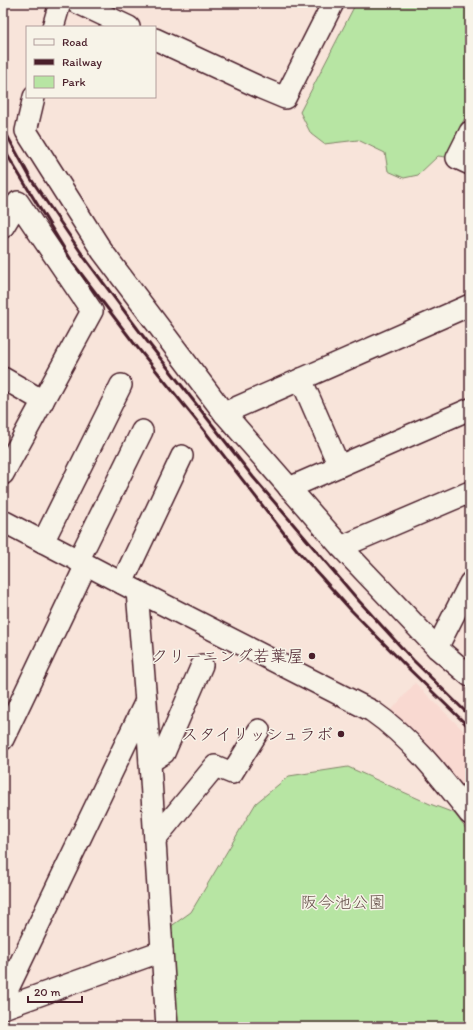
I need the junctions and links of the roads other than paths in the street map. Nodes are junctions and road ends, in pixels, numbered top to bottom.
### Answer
1 (60, 3) edge
2 (78, 3) edge
3 (333, 3) edge
4 (53, 26) edge
5 (127, 26) edge
6 (156, 39) edge
7 (34, 98) edge
8 (470, 132) edge
9 (470, 164) edge
10 (3, 227) edge
11 (470, 305) edge
12 (3, 378) edge
13 (301, 379) junction
14 (121, 385) dead end
15 (43, 402) junction
16 (470, 409) edge
17 (224, 413) junction
18 (142, 431) dead end
19 (182, 456) dead end
20 (339, 466) junction
21 (3, 474) edge
22 (289, 488) junction
23 (470, 492) edge
24 (3, 521) edge
25 (43, 542) junction
26 (341, 547) junction
27 (82, 563) junction
28 (470, 583) edge
29 (129, 587) junction
30 (438, 648) junction
31 (202, 665) dead end
32 (470, 676) edge
33 (146, 702) junction
34 (259, 730) dead end
35 (3, 739) edge
36 (150, 762) junction
37 (470, 814) edge
38 (155, 839) junction
39 (162, 951) junction
40 (9, 972) edge
41 (3, 999) edge
42 (3, 1008) edge
43 (167, 1027) edge

1 - 4 street
2 - 5 street
3 - 6 street
7 - 17 street
8 - 9 street
10 - 15 street
11 - 13 street
12 - 15 street
13 - 17 street
13 - 20 street
14 - 25 street
15 - 21 street
16 - 20 street
17 - 22 street
18 - 27 street
19 - 29 street
20 - 22 street
22 - 26 street
23 - 26 street
24 - 25 street
25 - 27 street
26 - 30 street
27 - 29 street
27 - 35 street
28 - 30 street
29 - 33 street
29 - 37 street
30 - 32 street
31 - 36 street
33 - 36 street
33 - 40 street
34 - 38 street
36 - 38 street
38 - 39 street
39 - 42 street
39 - 43 street
40 - 41 street

